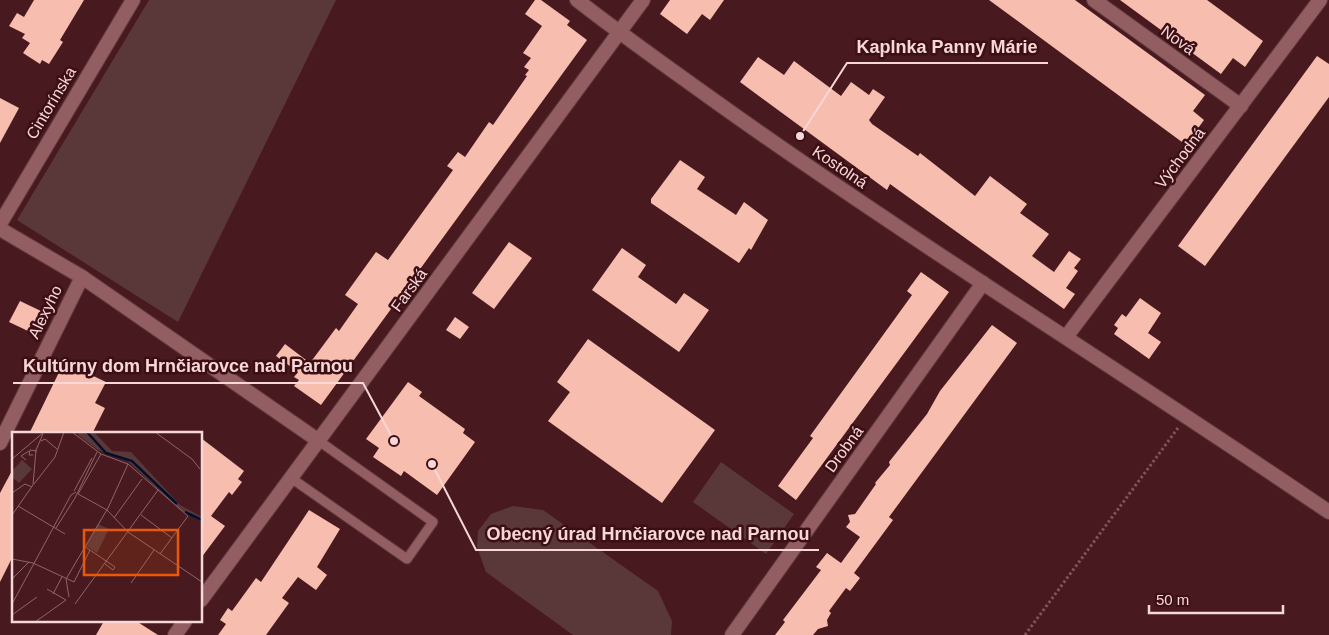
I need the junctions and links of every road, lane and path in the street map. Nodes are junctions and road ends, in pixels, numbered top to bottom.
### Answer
1 (133, 0) edge
2 (576, 0) edge
3 (643, 0) edge
4 (1094, 0) edge
5 (1320, 0) edge
6 (619, 34) junction
7 (1241, 106) junction
8 (0, 224) edge
9 (0, 229) edge
10 (82, 277) junction
11 (983, 283) junction
12 (1066, 337) junction
13 (1187, 415) junction
14 (319, 441) junction
15 (0, 443) edge
16 (291, 478) junction
17 (1329, 512) edge
18 (202, 599) edge
19 (184, 622) edge
20 (175, 635) edge
21 (732, 635) edge
22 (1024, 635) edge

1 - 8 street, Cintorínska
2 - 6 street, Kostolná
3 - 6 street, Farská
4 - 7 street, Nová
5 - 7 street, Východná
6 - 11 street, Kostolná
6 - 14 street, Farská
7 - 12 street, Východná
9 - 10 street
10 - 14 street
10 - 15 street, Alexyho
11 - 12 street, Kostolná
11 - 21 street, Drobná
12 - 13 street, Kostolná
13 - 17 street, Kostolná
13 - 22 path
14 - 16 street, Farská
14 - 16 lane
16 - 18 street, Farská
19 - 20 street

